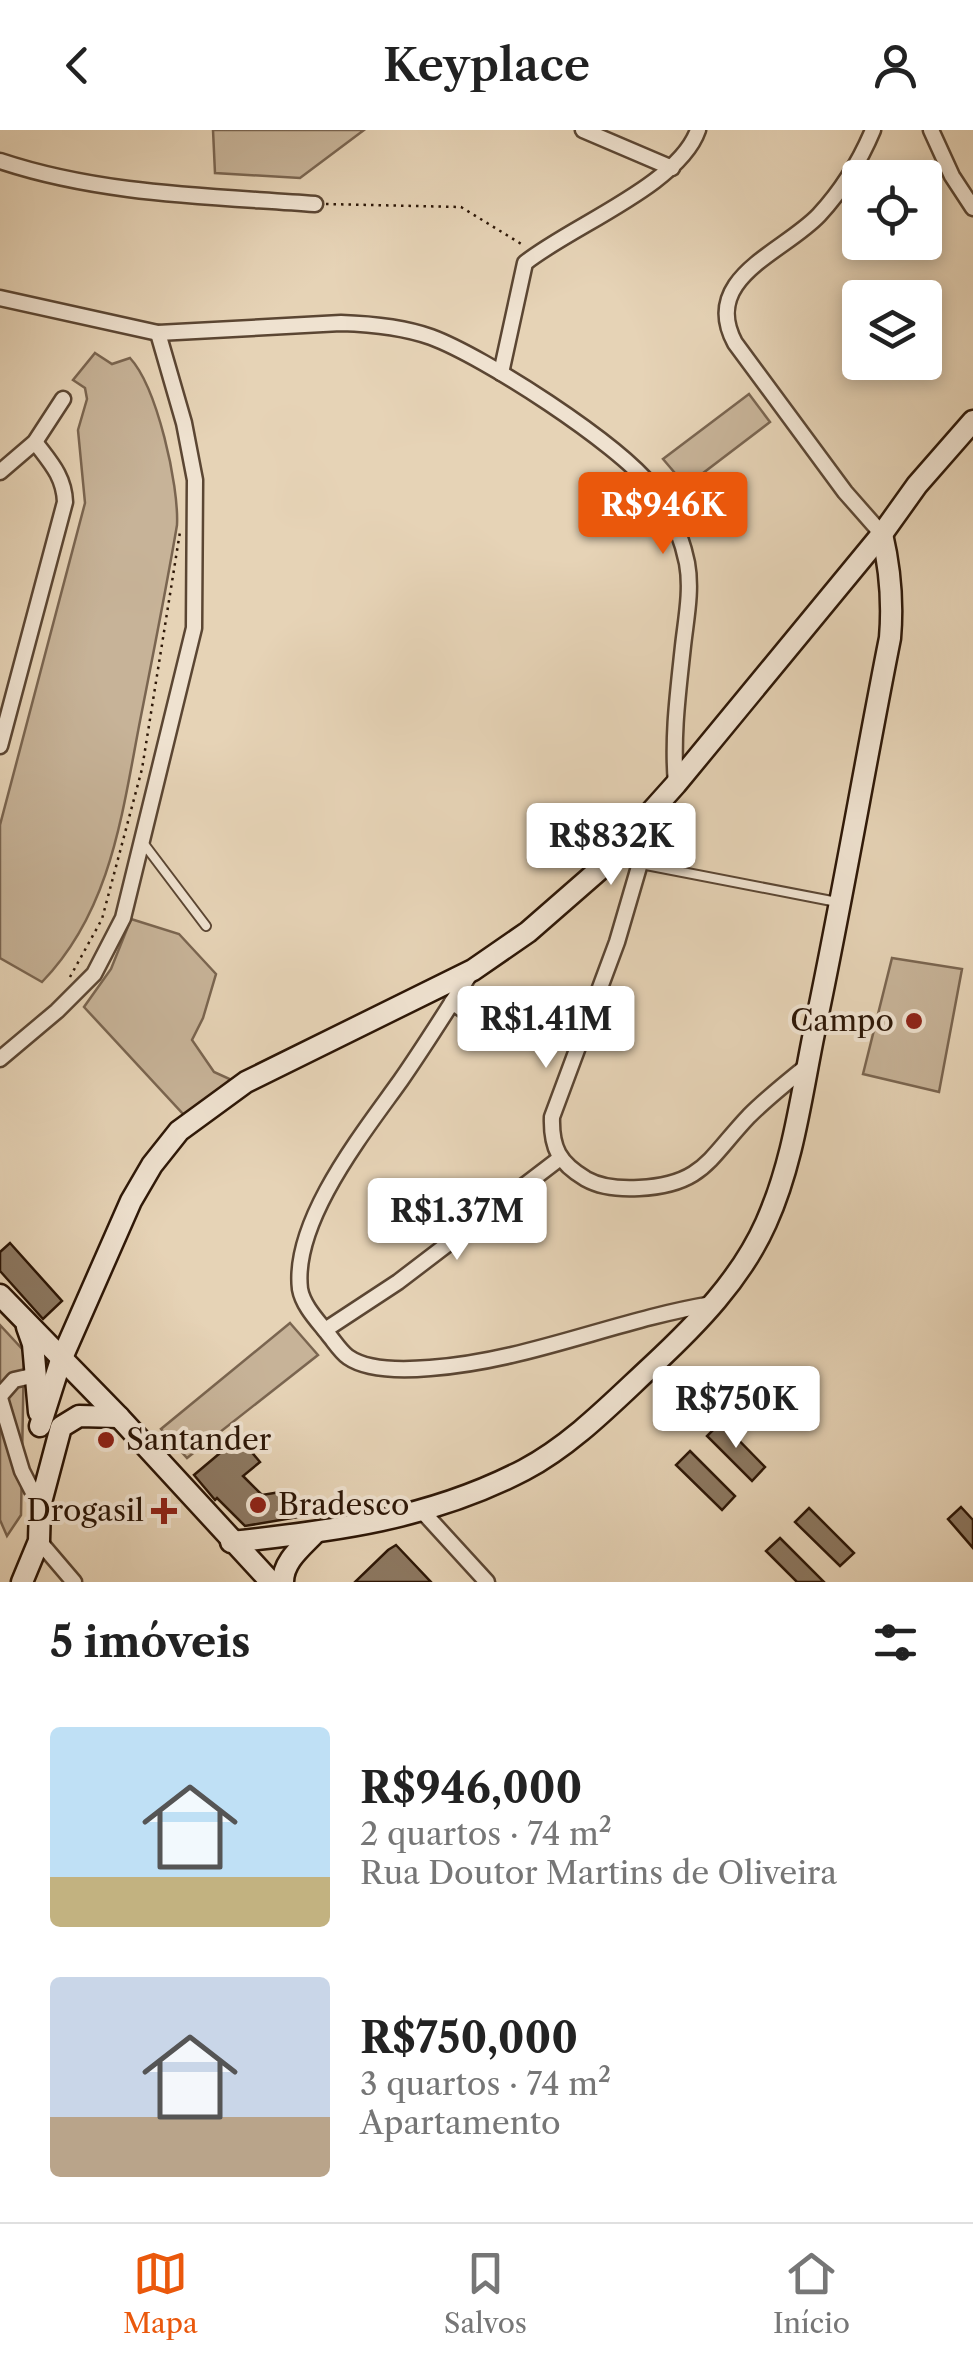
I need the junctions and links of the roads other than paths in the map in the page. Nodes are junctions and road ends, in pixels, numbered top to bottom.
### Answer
1 (583, 130) edge
2 (698, 130) edge
3 (873, 130) edge
4 (930, 130) edge
5 (0, 161) edge
6 (672, 168) junction
7 (315, 204) road end
8 (973, 208) edge
9 (0, 298) edge
10 (158, 333) junction
11 (501, 373) junction
12 (63, 399) dead end
13 (973, 422) edge
14 (35, 442) junction
15 (0, 472) edge
16 (882, 534) junction
17 (0, 746) edge
18 (676, 784) junction
19 (658, 804) junction
20 (144, 844) junction
21 (642, 864) junction
22 (841, 903) junction
23 (206, 926) dead end
24 (473, 970) junction
25 (452, 1002) junction
26 (504, 1038) dead end
27 (0, 1058) edge
28 (807, 1066) junction
29 (559, 1159) junction
30 (0, 1295) edge
31 (712, 1304) junction
32 (25, 1320) junction
33 (325, 1330) junction
34 (61, 1360) junction
35 (36, 1374) junction
36 (0, 1397) edge
37 (119, 1417) junction
38 (40, 1426) junction
39 (47, 1473) junction
40 (40, 1506) junction
41 (423, 1512) junction
42 (316, 1533) junction
43 (38, 1542) junction
44 (231, 1542) junction
45 (22, 1582) edge
46 (74, 1582) edge
47 (271, 1582) edge
48 (283, 1582) edge
49 (488, 1582) edge

1 - 6 street
2 - 6 street
3 - 16 street
4 - 8 street
5 - 7 street
6 - 11 street
9 - 10 street
10 - 11 street
10 - 20 street
11 - 18 street
12 - 14 street
13 - 16 street
14 - 15 street
14 - 17 street
16 - 18 street
16 - 22 street
18 - 19 street
19 - 21 street
19 - 24 street
20 - 23 lane
20 - 27 street
21 - 22 lane
21 - 29 street
22 - 28 street
24 - 25 street
24 - 34 street
25 - 26 street
25 - 33 street
28 - 29 street
28 - 31 street
29 - 33 street
30 - 32 street
31 - 33 street
31 - 41 street
32 - 34 street
32 - 35 street
34 - 37 street
34 - 38 street
35 - 36 street
35 - 38 street
36 - 40 street
37 - 39 street
37 - 44 street
38 - 39 street
39 - 40 street
40 - 43 street
41 - 42 street
41 - 49 street
42 - 44 street
42 - 48 street
43 - 45 street
43 - 46 street
44 - 47 street

